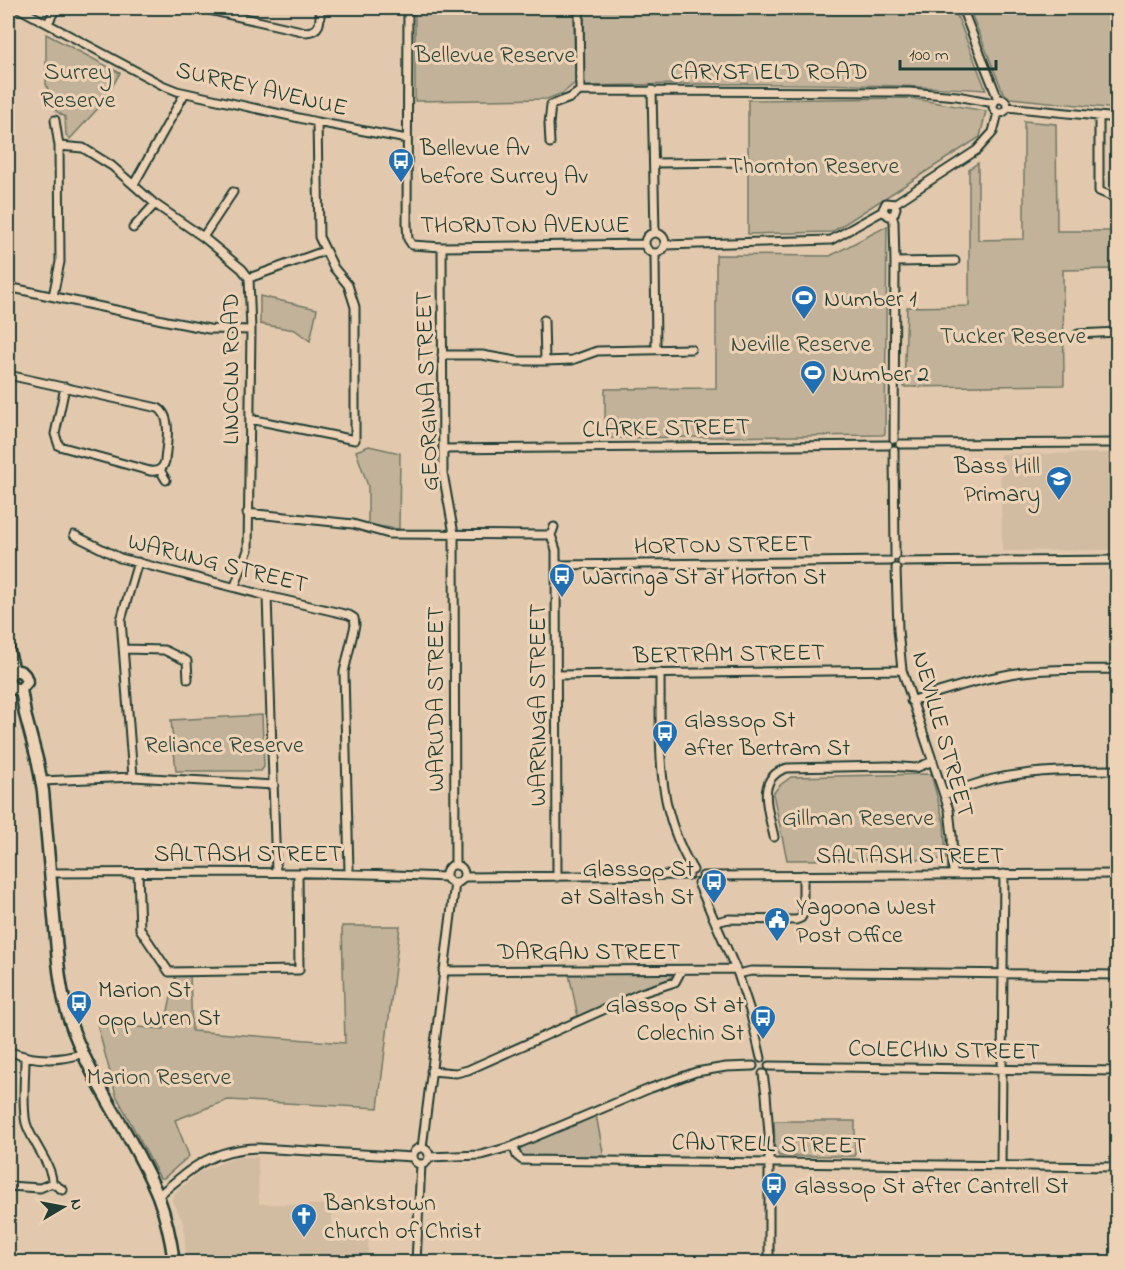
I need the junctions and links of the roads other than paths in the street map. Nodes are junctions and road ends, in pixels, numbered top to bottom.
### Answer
1 (18, 8) edge
2 (56, 8) edge
3 (200, 8) edge
4 (232, 8) edge
5 (320, 8) edge
6 (408, 8) edge
7 (579, 8) edge
8 (962, 8) edge
9 (230, 16) junction
10 (48, 23) junction
11 (652, 90) junction
12 (580, 91) junction
13 (185, 93) junction
14 (996, 101) junction
15 (1006, 107) junction
16 (998, 112) junction
17 (1099, 117) junction
18 (1118, 118) edge
19 (55, 120) dead end
20 (317, 122) junction
21 (407, 140) junction
22 (550, 143) dead end
23 (59, 146) junction
24 (749, 162) dead end
25 (654, 163) junction
26 (134, 184) junction
27 (233, 192) dead end
28 (1118, 199) edge
29 (155, 204) junction
30 (894, 204) junction
31 (883, 211) junction
32 (892, 215) junction
33 (134, 228) dead end
34 (655, 233) junction
35 (203, 237) junction
36 (645, 244) junction
37 (665, 245) junction
38 (442, 247) junction
39 (324, 251) junction
40 (655, 254) junction
41 (955, 261) dead end
42 (895, 262) junction
43 (249, 278) junction
44 (8, 287) edge
45 (52, 296) junction
46 (544, 320) dead end
47 (251, 330) junction
48 (1118, 332) edge
49 (1078, 334) dead end
50 (656, 349) junction
51 (691, 349) dead end
52 (442, 355) junction
53 (545, 361) junction
54 (8, 375) edge
55 (65, 387) junction
56 (250, 418) junction
57 (897, 441) junction
58 (1118, 443) edge
59 (891, 448) junction
60 (443, 449) junction
61 (160, 470) junction
62 (166, 480) dead end
63 (247, 513) junction
64 (555, 527) dead end
65 (454, 534) junction
66 (74, 535) dead end
67 (551, 535) junction
68 (892, 558) junction
69 (1118, 560) edge
70 (138, 562) junction
71 (556, 565) junction
72 (899, 565) junction
73 (235, 586) junction
74 (267, 596) junction
75 (8, 648) edge
76 (124, 650) junction
77 (1118, 669) edge
78 (902, 670) junction
79 (14, 671) junction
80 (660, 673) junction
81 (556, 675) junction
82 (188, 679) dead end
83 (8, 682) edge
84 (21, 689) junction
85 (912, 701) junction
86 (933, 762) junction
87 (1118, 770) edge
88 (133, 777) junction
89 (42, 781) junction
90 (274, 785) junction
91 (944, 795) junction
92 (774, 837) dead end
93 (455, 864) junction
94 (276, 872) junction
95 (350, 872) junction
96 (691, 872) junction
97 (50, 873) junction
98 (138, 873) junction
99 (298, 873) junction
100 (1118, 873) edge
101 (953, 874) junction
102 (1004, 874) junction
103 (803, 875) junction
104 (446, 877) junction
105 (464, 877) junction
106 (557, 877) junction
107 (701, 879) junction
108 (455, 883) junction
109 (716, 922) junction
110 (443, 971) junction
111 (681, 971) junction
112 (737, 972) junction
113 (1003, 974) junction
114 (1118, 975) edge
115 (8, 1051) edge
116 (84, 1053) junction
117 (26, 1058) junction
118 (760, 1059) junction
119 (753, 1066) junction
120 (769, 1066) junction
121 (1002, 1070) junction
122 (431, 1071) junction
123 (1118, 1071) edge
124 (763, 1074) junction
125 (513, 1146) junction
126 (422, 1148) junction
127 (429, 1156) junction
128 (413, 1157) junction
129 (768, 1163) junction
130 (421, 1164) junction
131 (1001, 1165) junction
132 (1118, 1167) edge
133 (52, 1183) junction
134 (8, 1186) edge
135 (63, 1190) dead end
136 (158, 1196) junction
137 (174, 1263) edge
138 (416, 1263) edge
139 (769, 1263) edge

1 - 10 street, SURREY AVENUE
2 - 10 street
3 - 9 street
4 - 9 street
5 - 9 street
6 - 21 street
7 - 12 street
8 - 14 street
10 - 13 street, SURREY AVENUE
11 - 12 street, CARYSFIELD ROAD
11 - 14 street, CARYSFIELD ROAD
11 - 25 street
12 - 22 street
13 - 20 street, SURREY AVENUE
13 - 26 street
14 - 15 street
14 - 16 street
15 - 16 street
15 - 17 street
16 - 30 street, THORNTON AVENUE
17 - 18 street
17 - 28 street
19 - 23 street
20 - 21 street, SURREY AVENUE
20 - 39 street
21 - 38 street, THORNTON AVENUE
23 - 26 street, LINCOLN ROAD
23 - 45 street
24 - 25 street
25 - 34 street
26 - 29 street, LINCOLN ROAD
27 - 35 street
29 - 33 street
29 - 35 street, LINCOLN ROAD
30 - 31 street, THORNTON AVENUE
30 - 32 street
31 - 32 street
31 - 37 street, THORNTON AVENUE
32 - 42 street
34 - 36 street
34 - 37 street
35 - 43 street, LINCOLN ROAD
36 - 38 street, THORNTON AVENUE
36 - 40 street
37 - 40 street
38 - 52 street, GEORGINA STREET
39 - 43 street
39 - 56 street
40 - 50 street
41 - 42 street
42 - 57 street
43 - 47 street, LINCOLN ROAD
44 - 45 street
45 - 47 street
46 - 53 street
47 - 56 street, LINCOLN ROAD
48 - 49 street
50 - 51 street
50 - 53 street
52 - 53 street
52 - 60 street, GEORGINA STREET
54 - 55 street
55 - 61 street
55 - 61 street
56 - 63 street, LINCOLN ROAD
57 - 58 street
57 - 59 street
59 - 60 street, CLARKE STREET
59 - 68 street
60 - 65 street, GEORGINA STREET
61 - 62 street
63 - 65 street
63 - 73 street, LINCOLN ROAD
64 - 67 street
65 - 67 street
65 - 93 street, WARUDA STREET
66 - 70 street, WARUNG STREET
67 - 71 street, WARRINGA STREET
68 - 71 street, HORTON STREET
68 - 72 street
68 - 72 street
69 - 72 street
70 - 73 street, WARUNG STREET
70 - 76 street
71 - 81 street, WARRINGA STREET
72 - 78 street, NEVILLE STREET
73 - 74 street, WARUNG STREET
74 - 90 street
74 - 95 street, WARUNG STREET
75 - 79 main road
76 - 82 street
76 - 88 street
77 - 85 street
78 - 80 street, BERTRAM STREET
78 - 85 street, NEVILLE STREET
79 - 83 main road
79 - 84 main road
80 - 81 street, BERTRAM STREET
80 - 96 street
81 - 106 street, WARRINGA STREET
83 - 84 main road
84 - 89 main road
85 - 86 street, NEVILLE STREET
86 - 91 street, NEVILLE STREET
86 - 92 street
87 - 91 street
88 - 89 street
88 - 90 street
89 - 97 main road
90 - 94 street
91 - 101 street, NEVILLE STREET
93 - 104 street
93 - 105 street
94 - 98 street, SALTASH STREET
94 - 99 street, SALTASH STREET
95 - 99 street, SALTASH STREET
95 - 104 street, SALTASH STREET
96 - 106 street
96 - 107 street
96 - 107 street
97 - 98 street, SALTASH STREET
97 - 116 main road
98 - 99 street
100 - 102 street, SALTASH STREET
101 - 102 street, SALTASH STREET
101 - 103 street, SALTASH STREET
102 - 113 street
103 - 107 street, SALTASH STREET
103 - 109 street
104 - 108 street
105 - 106 street
105 - 108 street
107 - 109 street
108 - 110 street
109 - 112 street
110 - 111 street, DARGAN STREET
110 - 122 street
111 - 112 street, DARGAN STREET
111 - 122 street
112 - 113 street, DARGAN STREET
112 - 118 street
113 - 114 street, DARGAN STREET
113 - 121 street
115 - 117 street
116 - 117 street
116 - 136 main road
117 - 133 street
118 - 119 street
118 - 120 street
119 - 124 street
119 - 125 street
120 - 121 street, COLECHIN STREET
120 - 124 street
121 - 123 street, COLECHIN STREET
121 - 131 street
122 - 126 street
124 - 129 street
125 - 127 street
125 - 129 street, CANTRELL STREET
126 - 127 street
126 - 128 street
127 - 130 street
128 - 130 street
128 - 136 street
129 - 131 street, CANTRELL STREET
129 - 139 street
130 - 138 street
131 - 132 street, CANTRELL STREET
133 - 134 street
133 - 135 street
136 - 137 main road

